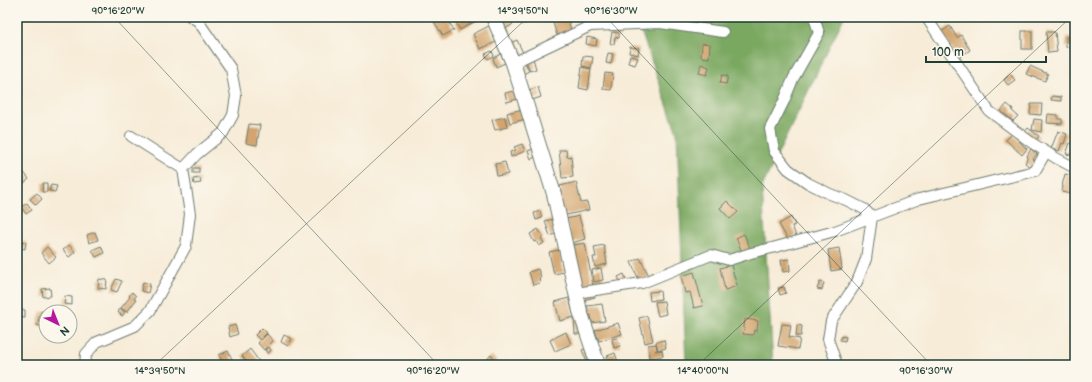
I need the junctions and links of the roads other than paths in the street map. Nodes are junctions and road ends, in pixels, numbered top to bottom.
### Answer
1 (191, 17) edge
2 (494, 17) edge
3 (814, 17) edge
4 (926, 17) edge
5 (723, 32) dead end
6 (512, 63) junction
7 (130, 136) dead end
8 (1046, 152) junction
9 (1075, 168) edge
10 (183, 169) junction
11 (872, 217) junction
12 (576, 293) junction
13 (85, 365) edge
14 (598, 365) edge
15 (837, 365) edge

1 - 10 street
2 - 6 street
3 - 11 street
4 - 8 street
5 - 6 street
6 - 12 street
7 - 10 street
8 - 9 street
8 - 11 street
10 - 13 street
11 - 12 street
11 - 15 street
12 - 14 street

